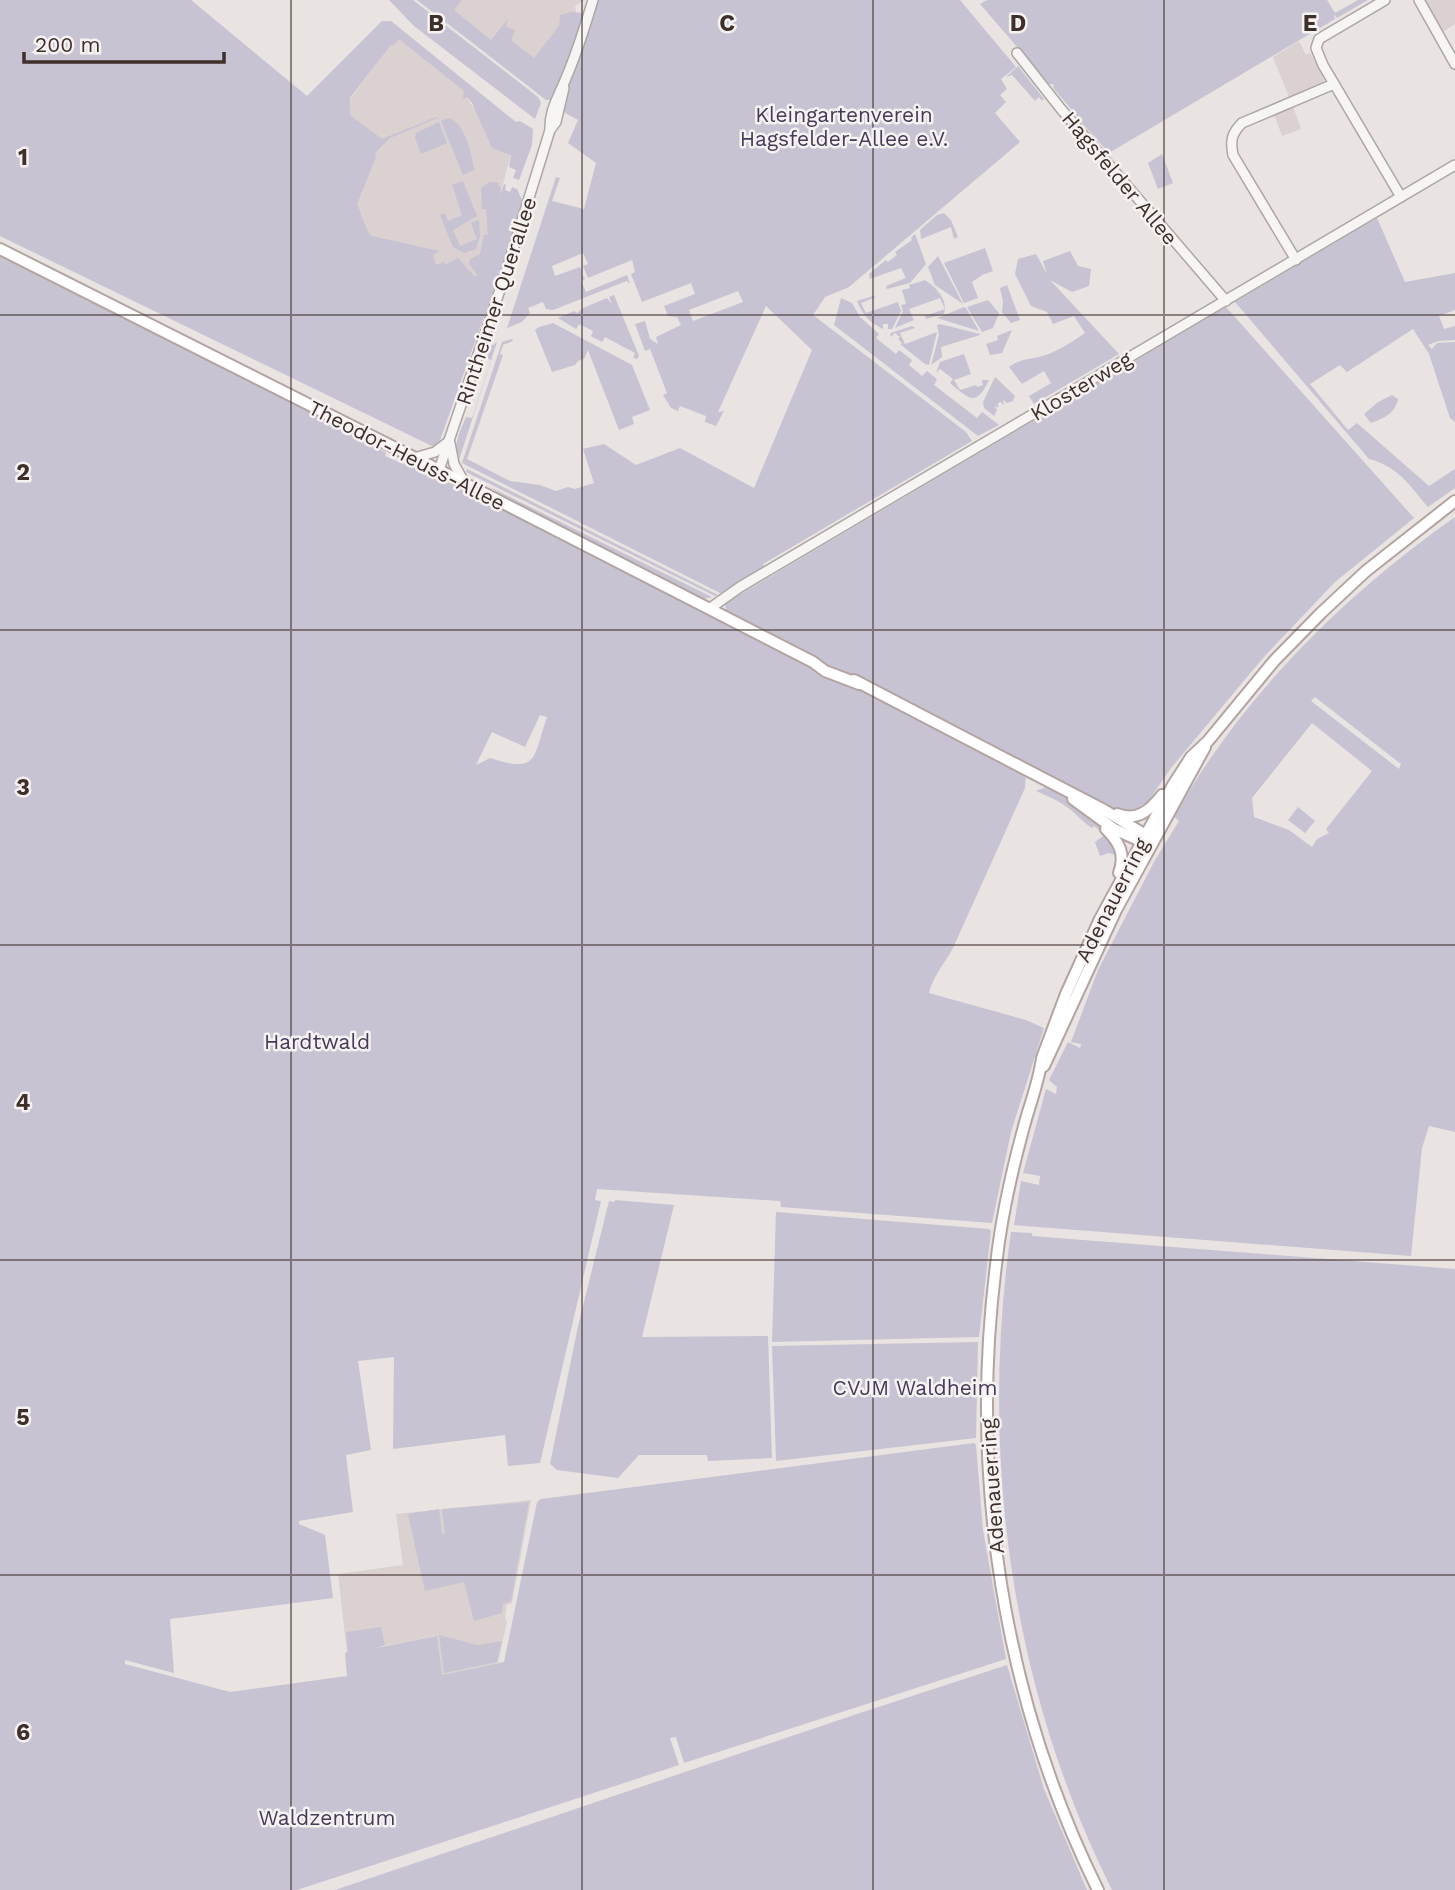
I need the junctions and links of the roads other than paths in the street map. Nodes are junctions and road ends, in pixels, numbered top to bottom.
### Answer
1 (593, 0) edge
2 (1385, 0) edge
3 (1419, 0) edge
4 (1017, 53) dead end
5 (1455, 64) edge
6 (1334, 84) junction
7 (1455, 164) edge
8 (1401, 197) junction
9 (0, 249) edge
10 (1296, 260) junction
11 (1226, 300) junction
12 (450, 441) junction
13 (414, 458) junction
14 (439, 470) junction
15 (466, 484) junction
16 (1455, 501) edge
17 (709, 609) junction
18 (1208, 741) junction
19 (1172, 785) junction
20 (1056, 787) junction
21 (1104, 810) junction
22 (1089, 812) junction
23 (1147, 840) junction
24 (1109, 902) junction
25 (1041, 1072) junction
26 (1098, 1890) edge

1 - 12 street, Rintheimer Querallee
2 - 6 street
3 - 5 street
4 - 11 street, Hagsfelder Allee
6 - 8 street
6 - 10 street
7 - 8 street, Klosterweg
8 - 10 street, Klosterweg
9 - 13 main road, Theodor-Heuss-Allee
10 - 11 street, Klosterweg
11 - 17 street, Klosterweg
12 - 13 street
12 - 14 street, Rintheimer Querallee
12 - 15 street
13 - 14 main road, Theodor-Heuss-Allee
14 - 15 main road, Theodor-Heuss-Allee
15 - 17 main road, Theodor-Heuss-Allee
16 - 18 main road, Adenauerring
17 - 20 main road, Theodor-Heuss-Allee
18 - 19 main road, Adenauerring
18 - 23 main road, Adenauerring
19 - 21 main road
19 - 23 main road, Adenauerring
20 - 21 main road, Theodor-Heuss-Allee
20 - 22 main road, Theodor-Heuss-Allee
21 - 23 main road, Theodor-Heuss-Allee
22 - 23 main road, Theodor-Heuss-Allee
22 - 24 main road
23 - 24 main road, Adenauerring
23 - 25 main road, Adenauerring
24 - 25 main road, Adenauerring
25 - 26 main road, Adenauerring

